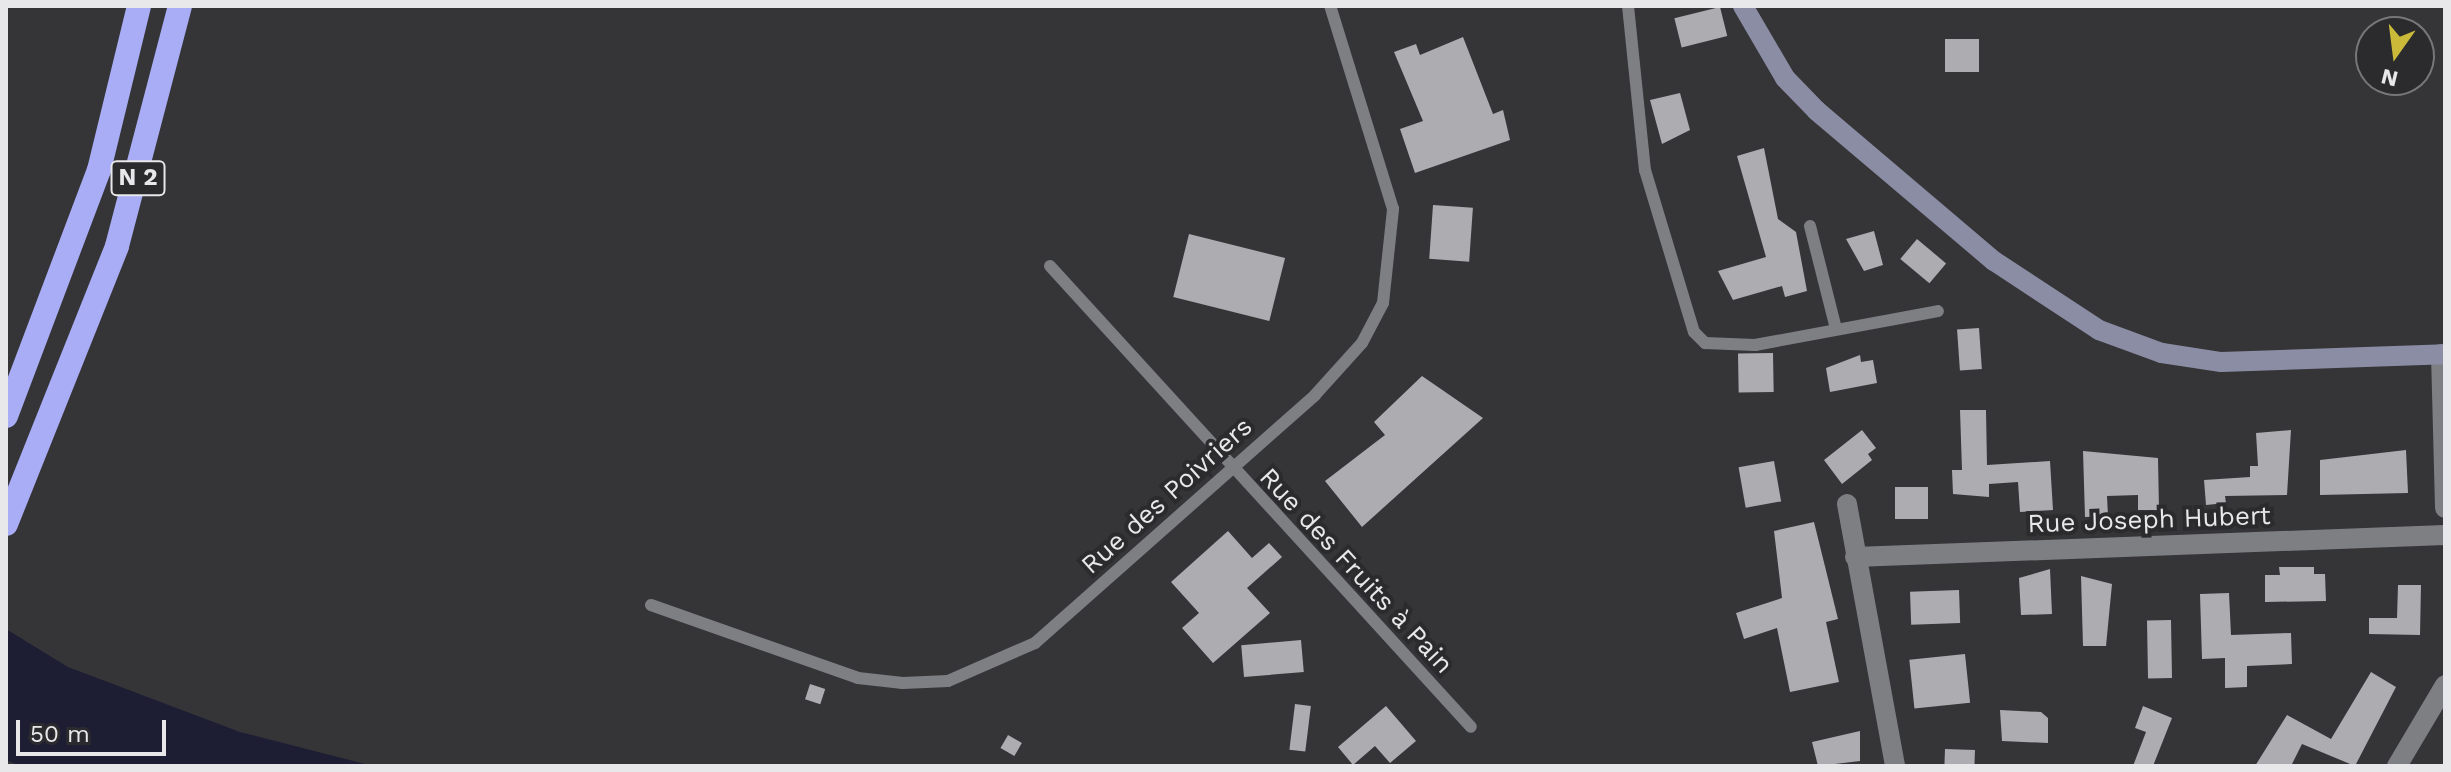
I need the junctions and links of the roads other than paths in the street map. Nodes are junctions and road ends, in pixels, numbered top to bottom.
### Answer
1 (139, 6) edge
2 (180, 6) edge
3 (1330, 6) edge
4 (1628, 6) edge
5 (1743, 6) edge
6 (1810, 226) dead end
7 (1050, 266) dead end
8 (1938, 311) dead end
9 (1836, 329) junction
10 (2443, 354) edge
11 (6, 416) edge
12 (1230, 467) junction
13 (1847, 504) dead end
14 (2445, 508) edge
15 (6, 524) edge
16 (2445, 535) edge
17 (1855, 557) junction
18 (651, 605) dead end
19 (2445, 685) edge
20 (1471, 727) dead end
21 (1895, 766) edge
22 (2397, 766) edge

1 - 11 highway, N 2
2 - 15 highway, N 2
3 - 12 lane, Rue des Poivriers
4 - 9 lane
5 - 10 main road
6 - 9 lane
7 - 12 lane, Rue des Fruits à Pain
8 - 9 lane
10 - 14 street
12 - 18 lane, Rue des Poivriers
12 - 20 lane, Rue des Fruits à Pain
13 - 17 street
16 - 17 street, Rue Joseph Hubert
17 - 21 street
19 - 22 street

